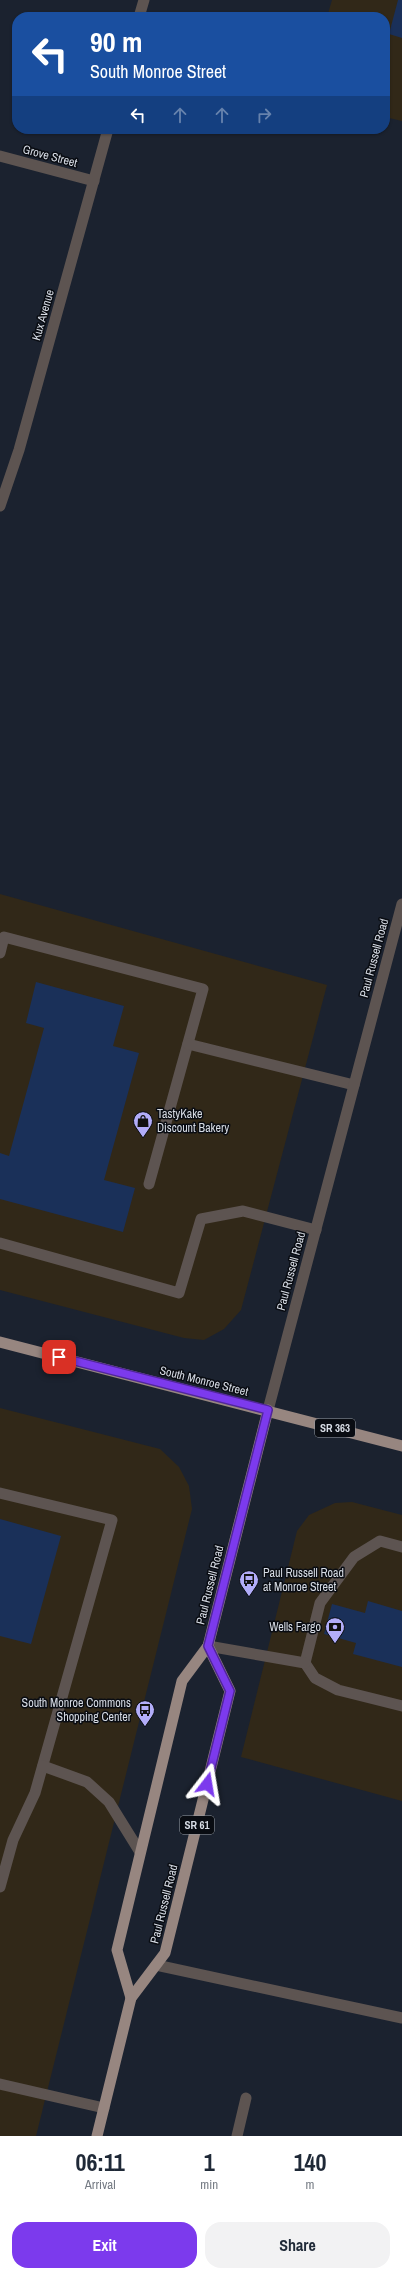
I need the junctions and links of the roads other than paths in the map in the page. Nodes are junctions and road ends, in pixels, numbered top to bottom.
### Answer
1 (144, 0) edge
2 (140, 12) edge
3 (107, 134) edge
4 (0, 156) edge
5 (94, 181) junction
6 (0, 506) edge
7 (402, 904) edge
8 (0, 953) edge
9 (188, 1044) junction
10 (354, 1085) junction
11 (149, 1184) dead end
12 (316, 1230) junction
13 (0, 1243) edge
14 (0, 1342) edge
15 (268, 1410) junction
16 (402, 1446) edge
17 (0, 1493) edge
18 (402, 1547) edge
19 (208, 1646) junction
20 (305, 1663) junction
21 (402, 1706) edge
22 (43, 1766) junction
23 (140, 1852) junction
24 (0, 1887) edge
25 (156, 1965) junction
26 (131, 1998) junction
27 (402, 2018) edge
28 (0, 2084) edge
29 (246, 2098) dead end
30 (104, 2108) junction
31 (97, 2136) edge
32 (237, 2136) edge

1 - 2 street
3 - 5 street, Kux Avenue
4 - 5 street, Grove Street
5 - 6 street, Kux Avenue
7 - 10 street, Paul Russell Road
8 - 9 street
9 - 10 street
9 - 11 street
10 - 12 street, Paul Russell Road
12 - 13 street
12 - 15 street, Paul Russell Road
14 - 15 main road, South Monroe Street
15 - 16 main road, South Monroe Street / SR 363
15 - 19 main road, Paul Russell Road
17 - 22 street
18 - 20 street
19 - 20 street
19 - 23 main road, Paul Russell Road
19 - 25 main road, Paul Russell Road / SR 61
20 - 21 street
22 - 23 street
22 - 24 street
23 - 26 main road, Paul Russell Road
25 - 26 main road, Paul Russell Road / SR 61
25 - 27 street
26 - 30 main road, Paul Russell Road / SR 61
28 - 30 street
29 - 32 street
30 - 31 main road, Paul Russell Road / SR 61

